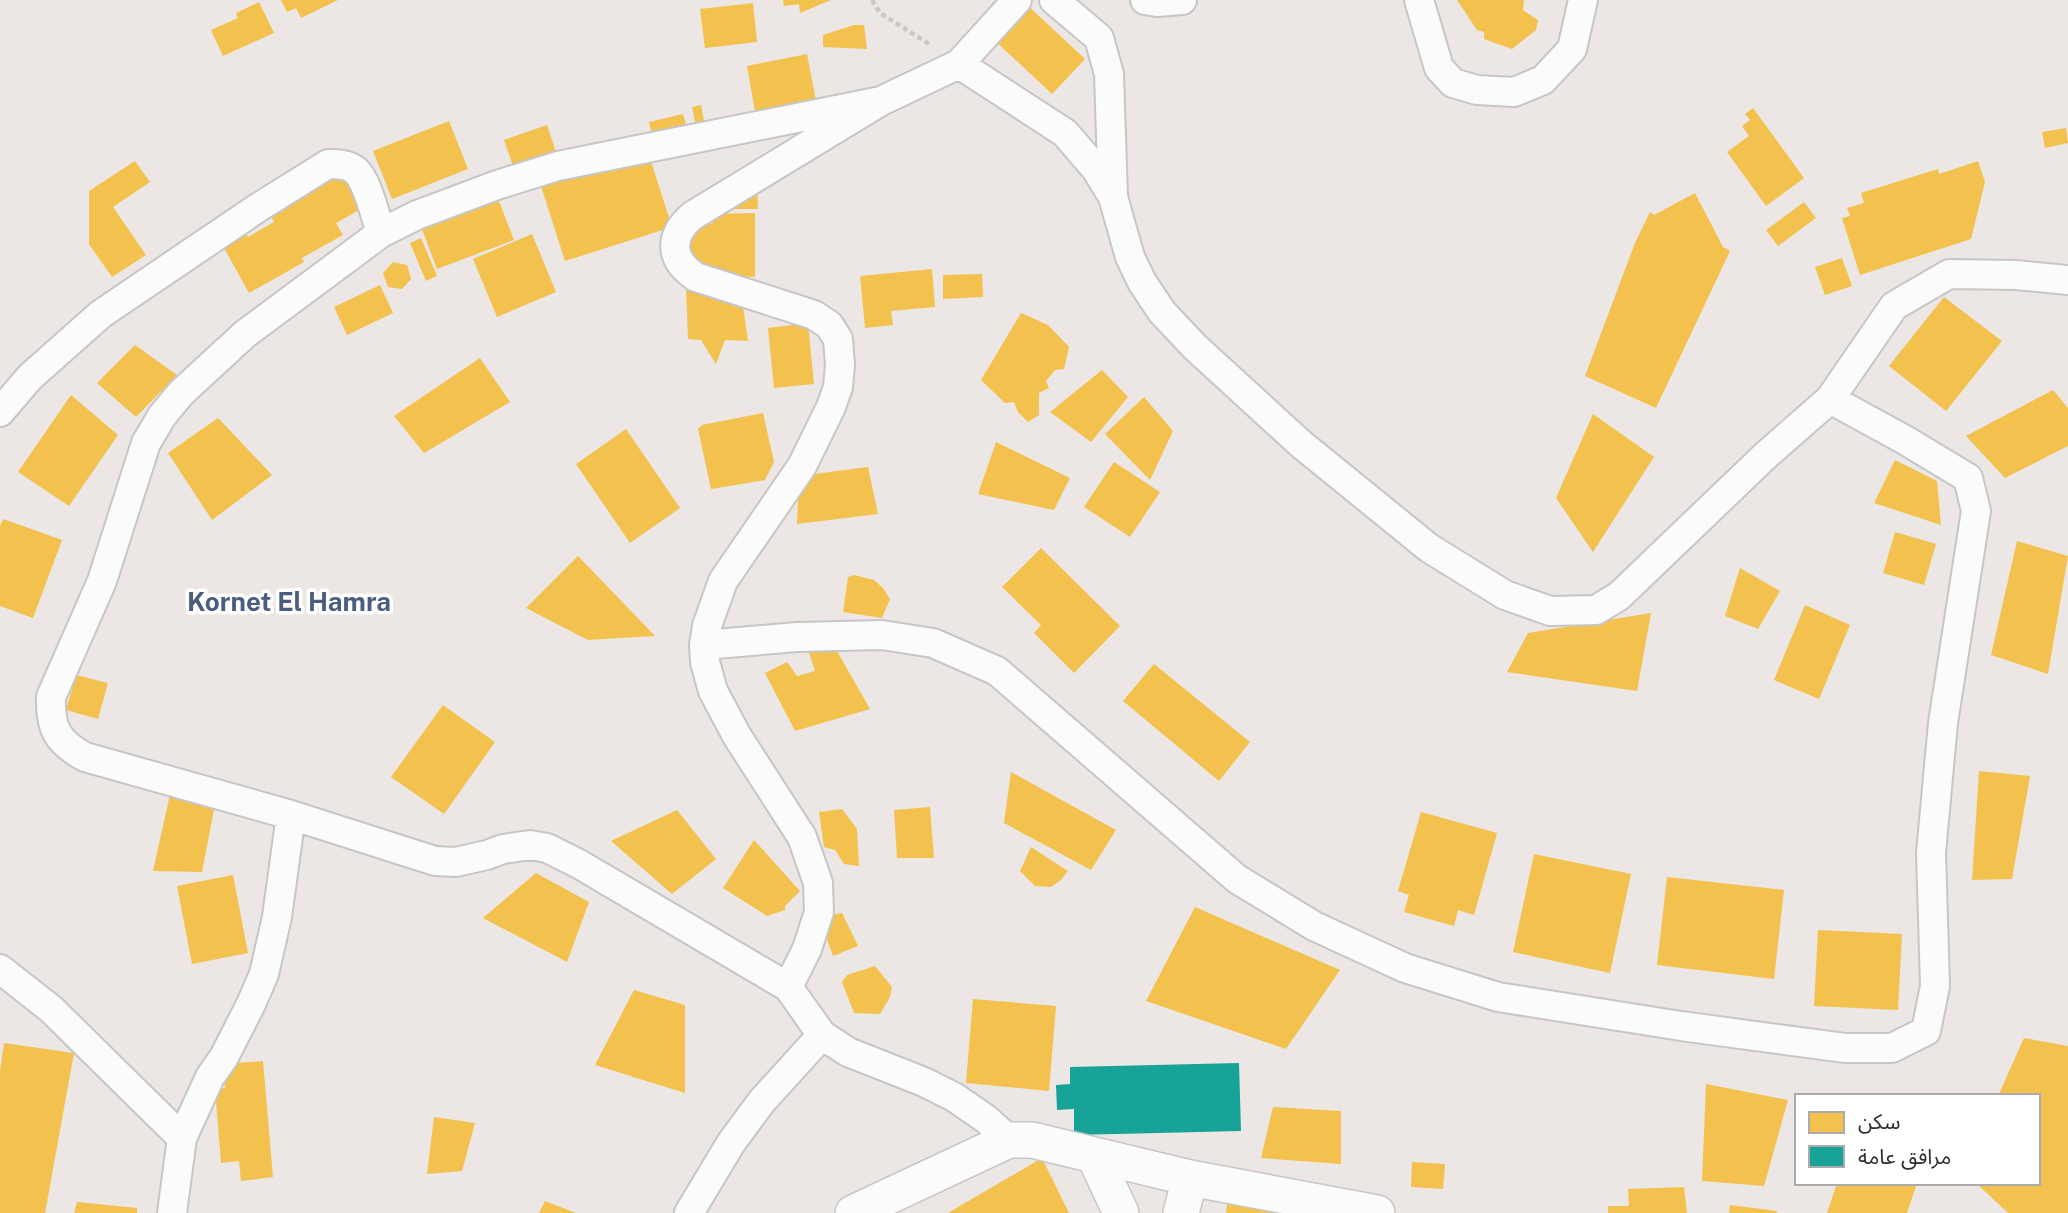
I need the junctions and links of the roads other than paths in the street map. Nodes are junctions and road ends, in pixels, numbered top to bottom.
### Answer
1 (1017, 0) edge
2 (1054, 0) edge
3 (1145, 0) edge
4 (1182, 0) edge
5 (1419, 0) edge
6 (1583, 0) edge
7 (959, 64) junction
8 (881, 101) junction
9 (1113, 197) junction
10 (381, 233) junction
11 (2068, 280) edge
12 (1830, 399) junction
13 (0, 412) edge
14 (704, 645) junction
15 (291, 815) junction
16 (0, 969) edge
17 (788, 987) junction
18 (822, 1035) junction
19 (182, 1138) junction
20 (1009, 1140) junction
21 (1094, 1155) junction
22 (1190, 1178) junction
23 (172, 1213) edge
24 (689, 1213) edge
25 (853, 1213) edge
26 (1121, 1213) edge
27 (1181, 1213) edge
28 (1377, 1213) edge

1 - 7 street
2 - 9 street
3 - 4 street
5 - 6 street
7 - 8 street
7 - 9 street
8 - 10 street
8 - 14 street
9 - 12 street
10 - 13 street
10 - 15 street
11 - 12 street
12 - 14 street
14 - 17 street
15 - 17 street
15 - 19 street
16 - 19 street
17 - 18 street
18 - 20 street
18 - 24 street
19 - 23 street
20 - 21 street
20 - 25 street
21 - 22 street
21 - 26 street
22 - 27 street
22 - 28 street

